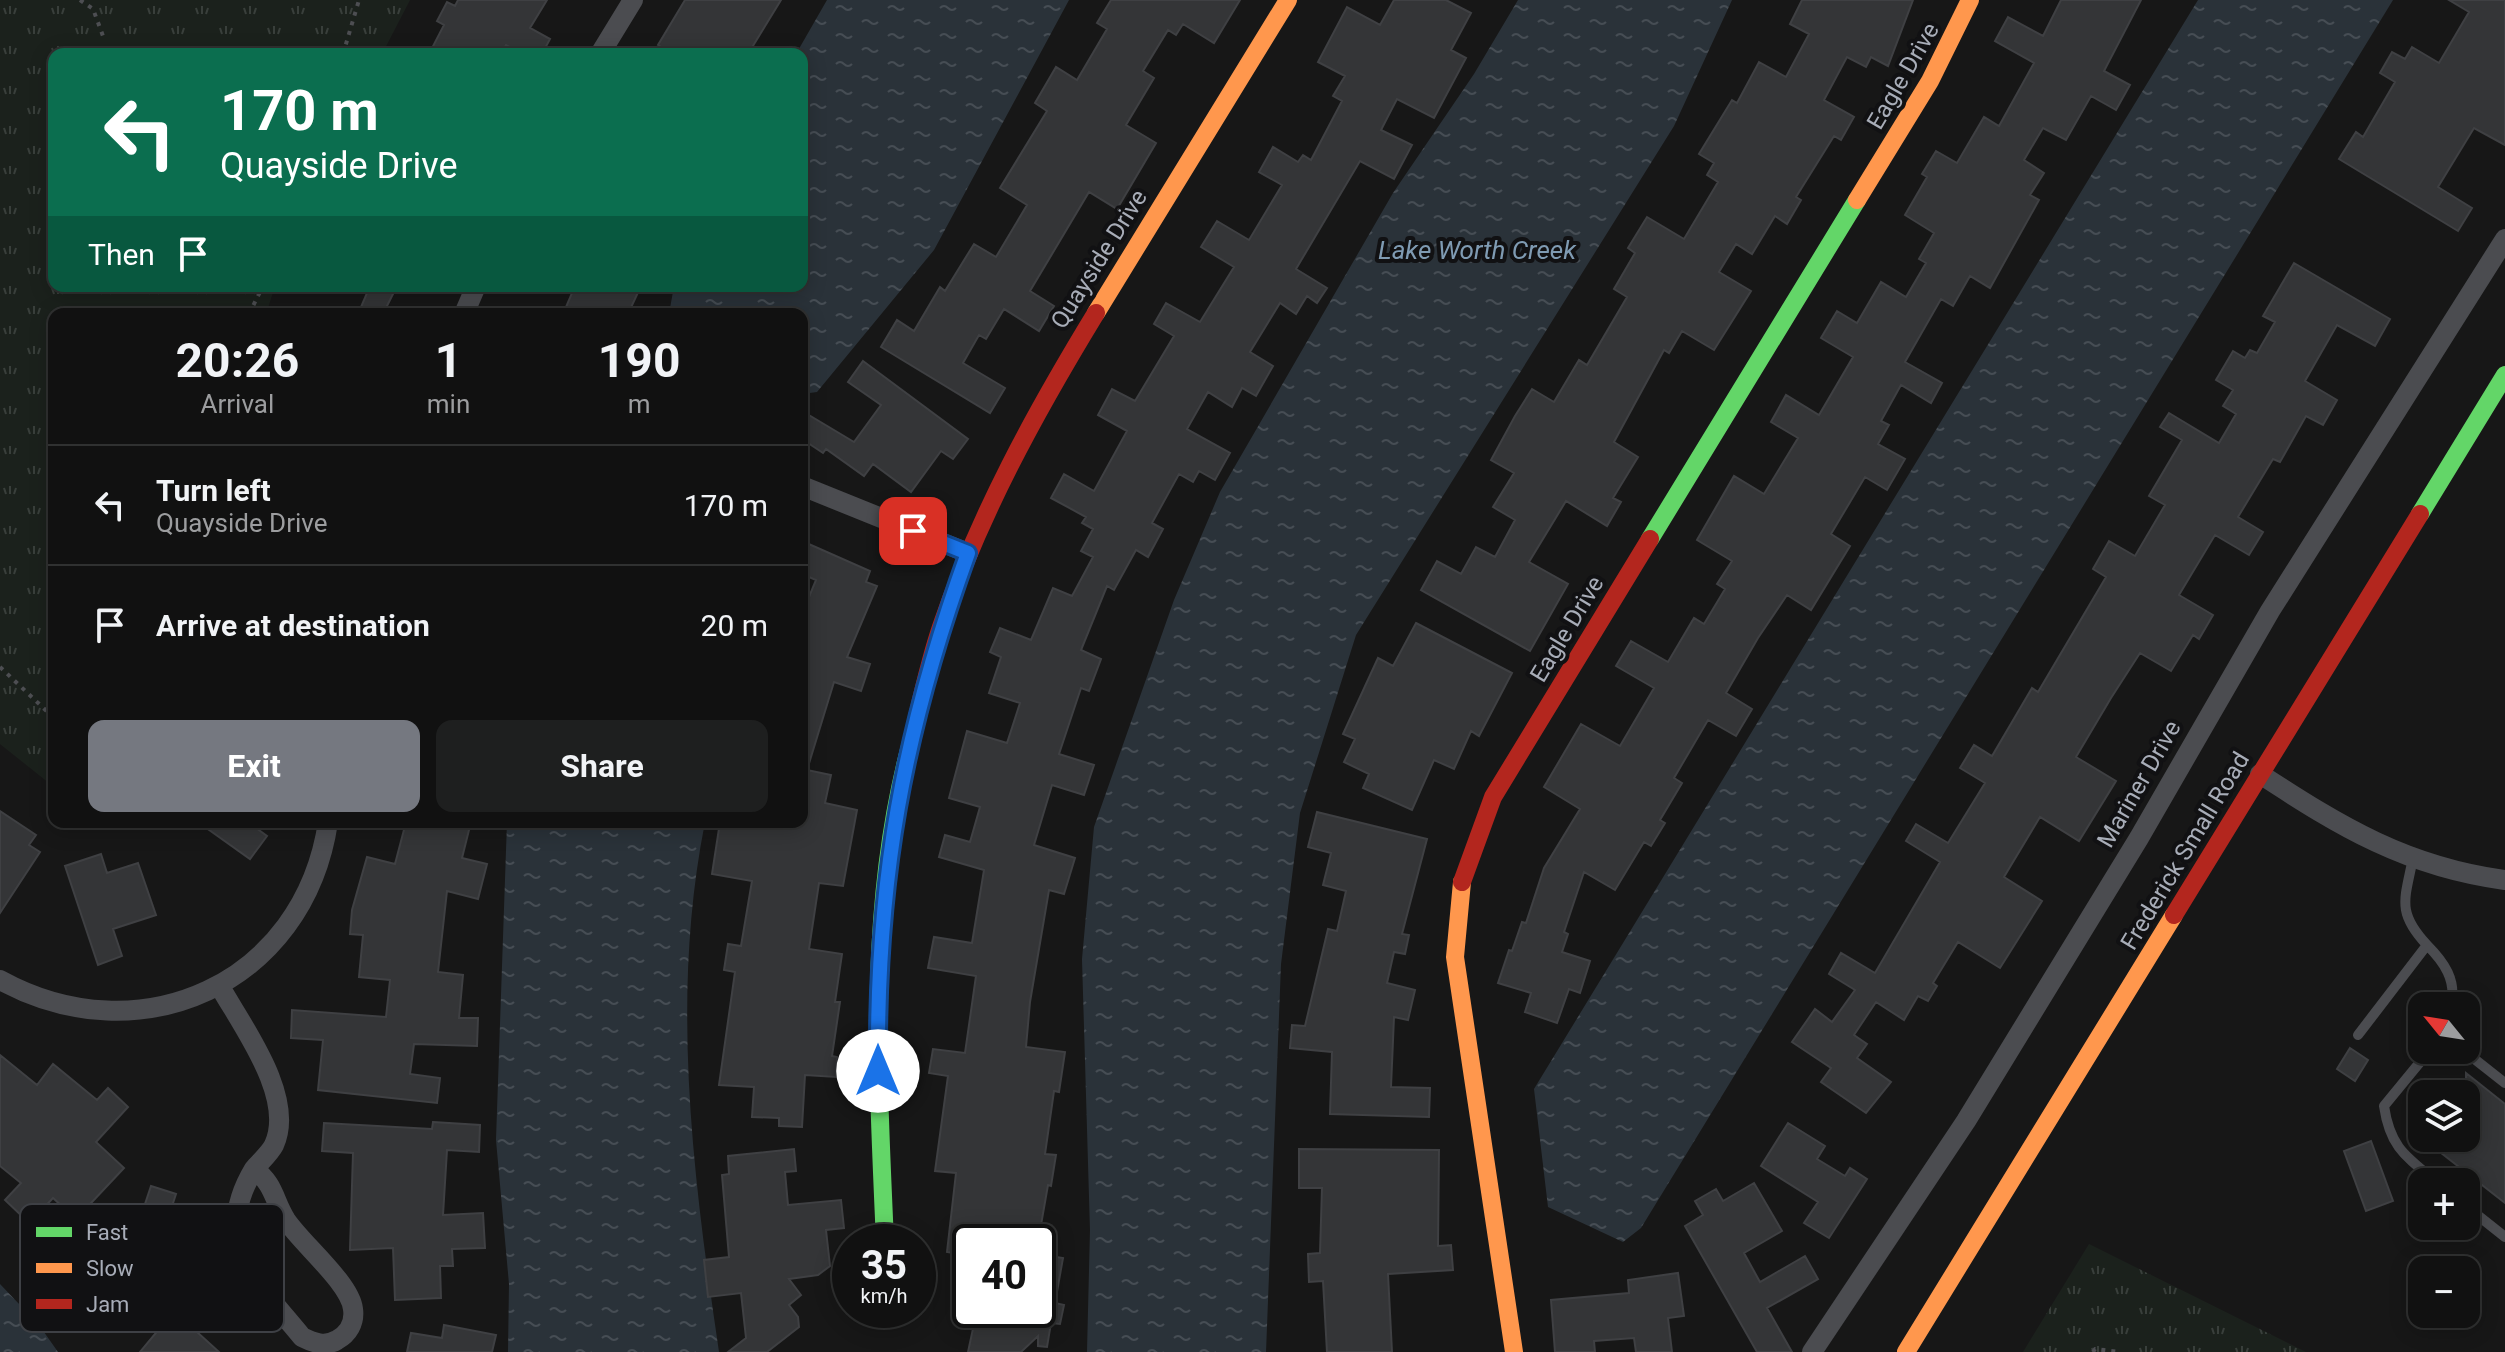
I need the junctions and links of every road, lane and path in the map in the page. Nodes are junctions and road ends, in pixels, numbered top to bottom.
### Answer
1 (80, 0) edge
2 (359, 0) edge
3 (633, 0) edge
4 (1288, 0) edge
5 (1970, 0) edge
6 (103, 36) dead end
7 (345, 48) edge
8 (604, 48) edge
9 (2505, 239) edge
10 (2505, 375) edge
11 (808, 488) edge
12 (968, 553) junction
13 (0, 667) edge
14 (48, 712) edge
15 (2260, 774) junction
16 (327, 828) edge
17 (2413, 858) junction
18 (2505, 880) edge
19 (2427, 945) junction
20 (0, 980) edge
21 (219, 985) junction
22 (2452, 992) edge
23 (2358, 1035) dead end
24 (2480, 1063) edge
25 (2418, 1064) edge
26 (2505, 1083) edge
27 (2419, 1168) edge
28 (254, 1169) junction
29 (239, 1204) edge
30 (280, 1204) edge
31 (284, 1212) edge
32 (2480, 1217) edge
33 (884, 1224) edge
34 (2505, 1237) edge
35 (284, 1314) edge
36 (1514, 1352) edge
37 (1812, 1352) edge
38 (1906, 1352) edge
39 (2093, 1352) edge
40 (2119, 1352) edge

1 - 6 path
2 - 7 path
3 - 8 street
4 - 12 street, Quayside Drive
5 - 36 street, Eagle Drive
9 - 37 street, Mariner Drive
10 - 15 street, Frederick Small Road
11 - 12 street
12 - 33 street, Quayside Drive
13 - 14 path
15 - 17 street
15 - 38 street, Frederick Small Road
16 - 21 street
17 - 18 street
17 - 19 lane
19 - 22 lane
19 - 23 lane
20 - 21 street
21 - 28 street
24 - 26 lane
25 - 27 lane
28 - 29 street
28 - 30 street
31 - 35 street
32 - 34 lane
39 - 40 path

